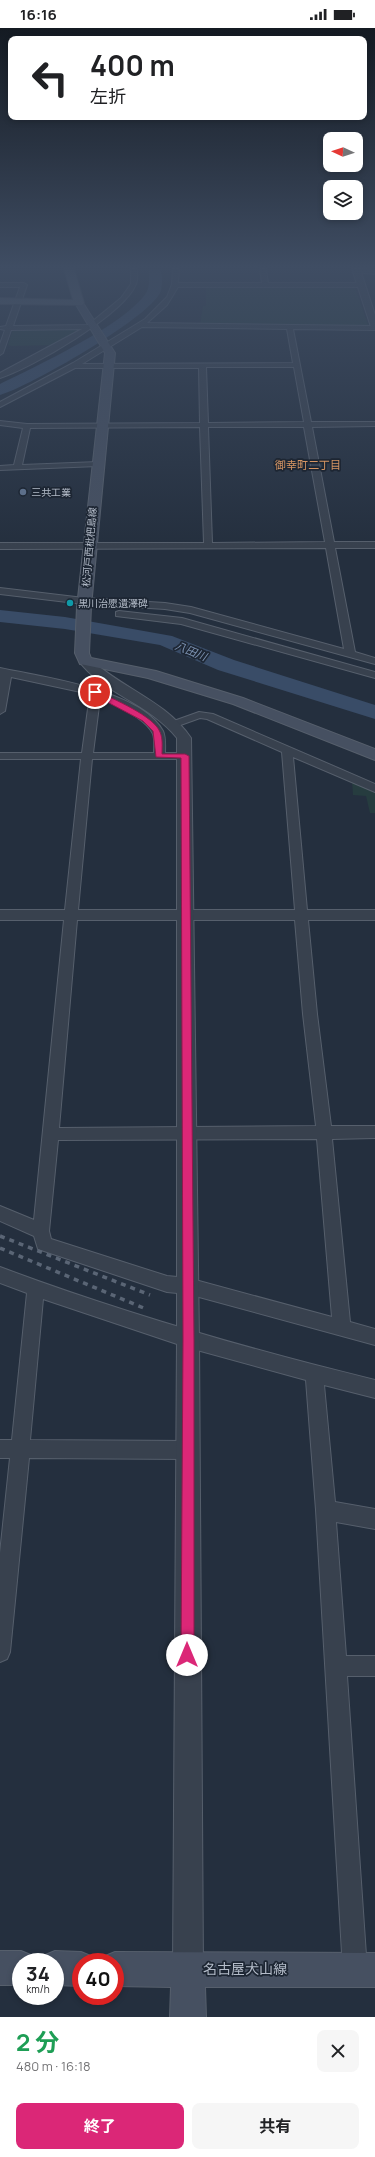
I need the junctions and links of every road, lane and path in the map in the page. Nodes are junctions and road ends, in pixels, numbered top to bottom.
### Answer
1 (28, 362) edge
2 (83, 362) edge
3 (109, 362) edge
4 (295, 362) edge
5 (7, 365) dead end
6 (202, 365) junction
7 (296, 365) junction
8 (21, 366) junction
9 (77, 366) junction
10 (109, 366) junction
11 (0, 376) edge
12 (0, 405) edge
13 (0, 423) edge
14 (307, 424) junction
15 (375, 424) edge
16 (103, 425) junction
17 (204, 425) junction
18 (27, 426) junction
19 (98, 464) junction
20 (18, 467) junction
21 (0, 468) edge
22 (208, 545) junction
23 (330, 545) junction
24 (375, 545) edge
25 (0, 546) edge
26 (89, 546) junction
27 (0, 591) edge
28 (84, 604) junction
29 (119, 614) dead end
30 (350, 654) junction
31 (84, 657) junction
32 (375, 661) edge
33 (4, 671) edge
34 (375, 675) edge
35 (95, 692) junction
36 (0, 711) edge
37 (175, 724) junction
38 (287, 748) junction
39 (86, 755) junction
40 (375, 755) edge
41 (0, 756) edge
42 (158, 756) junction
43 (185, 756) junction
44 (375, 788) edge
45 (302, 914) junction
46 (0, 915) edge
47 (71, 915) junction
48 (185, 915) junction
49 (375, 915) edge
50 (324, 1132) junction
51 (375, 1132) edge
52 (52, 1134) junction
53 (188, 1134) junction
54 (0, 1213) edge
55 (41, 1231) junction
56 (0, 1275) edge
57 (188, 1286) junction
58 (36, 1289) junction
59 (342, 1329) junction
60 (375, 1337) edge
61 (188, 1340) junction
62 (314, 1374) junction
63 (375, 1389) edge
64 (20, 1448) junction
65 (0, 1449) edge
66 (187, 1450) junction
67 (326, 1510) junction
68 (375, 1519) edge
69 (0, 1652) edge
70 (336, 1666) junction
71 (375, 1666) edge
72 (0, 1968) edge
73 (12, 1968) edge
74 (124, 1969) edge
75 (188, 1969) junction
76 (365, 1970) edge
77 (188, 2017) edge

1 - 8 street
2 - 9 street
3 - 10 main road, 松河戸西枇杷島線
4 - 7 street
5 - 8 street
6 - 7 street
6 - 10 street
6 - 17 street
7 - 14 street
8 - 11 street
9 - 10 street
9 - 12 street
10 - 16 main road, 松河戸西枇杷島線
13 - 18 street
14 - 15 street
14 - 17 street
14 - 23 street
16 - 17 street
16 - 18 street
16 - 19 main road, 松河戸西枇杷島線
17 - 22 street
18 - 20 street
19 - 20 street
19 - 26 main road, 松河戸西枇杷島線
20 - 21 street
22 - 23 street
22 - 26 street
23 - 24 street
23 - 30 street
25 - 26 street
26 - 28 main road, 松河戸西枇杷島線
27 - 28 street
28 - 30 street
28 - 31 main road, 松河戸西枇杷島線
29 - 34 street
30 - 32 street
31 - 37 street
31 - 40 main road
33 - 35 street
33 - 36 street
35 - 39 street
35 - 42 street
37 - 38 street
37 - 43 street
38 - 44 street
38 - 45 street
39 - 41 street
39 - 42 street
39 - 47 street
42 - 43 street
43 - 48 street
45 - 48 street
45 - 49 street
45 - 50 street
46 - 47 street
47 - 48 street
47 - 52 street
48 - 53 street
50 - 51 street
50 - 53 street
50 - 59 street
52 - 53 street
52 - 55 street
53 - 57 street
54 - 55 street
55 - 57 street
56 - 58 street
57 - 59 street
57 - 61 street
58 - 61 street
58 - 64 street
59 - 60 street
61 - 62 street
61 - 66 street
62 - 63 street
62 - 67 street
64 - 65 street
64 - 66 street
64 - 69 street
66 - 75 street
67 - 68 street
67 - 70 street
70 - 71 street
70 - 76 street
72 - 73 main road
74 - 75 main road, 名古屋犬山線
75 - 76 main road, 名古屋犬山線
75 - 77 main road

